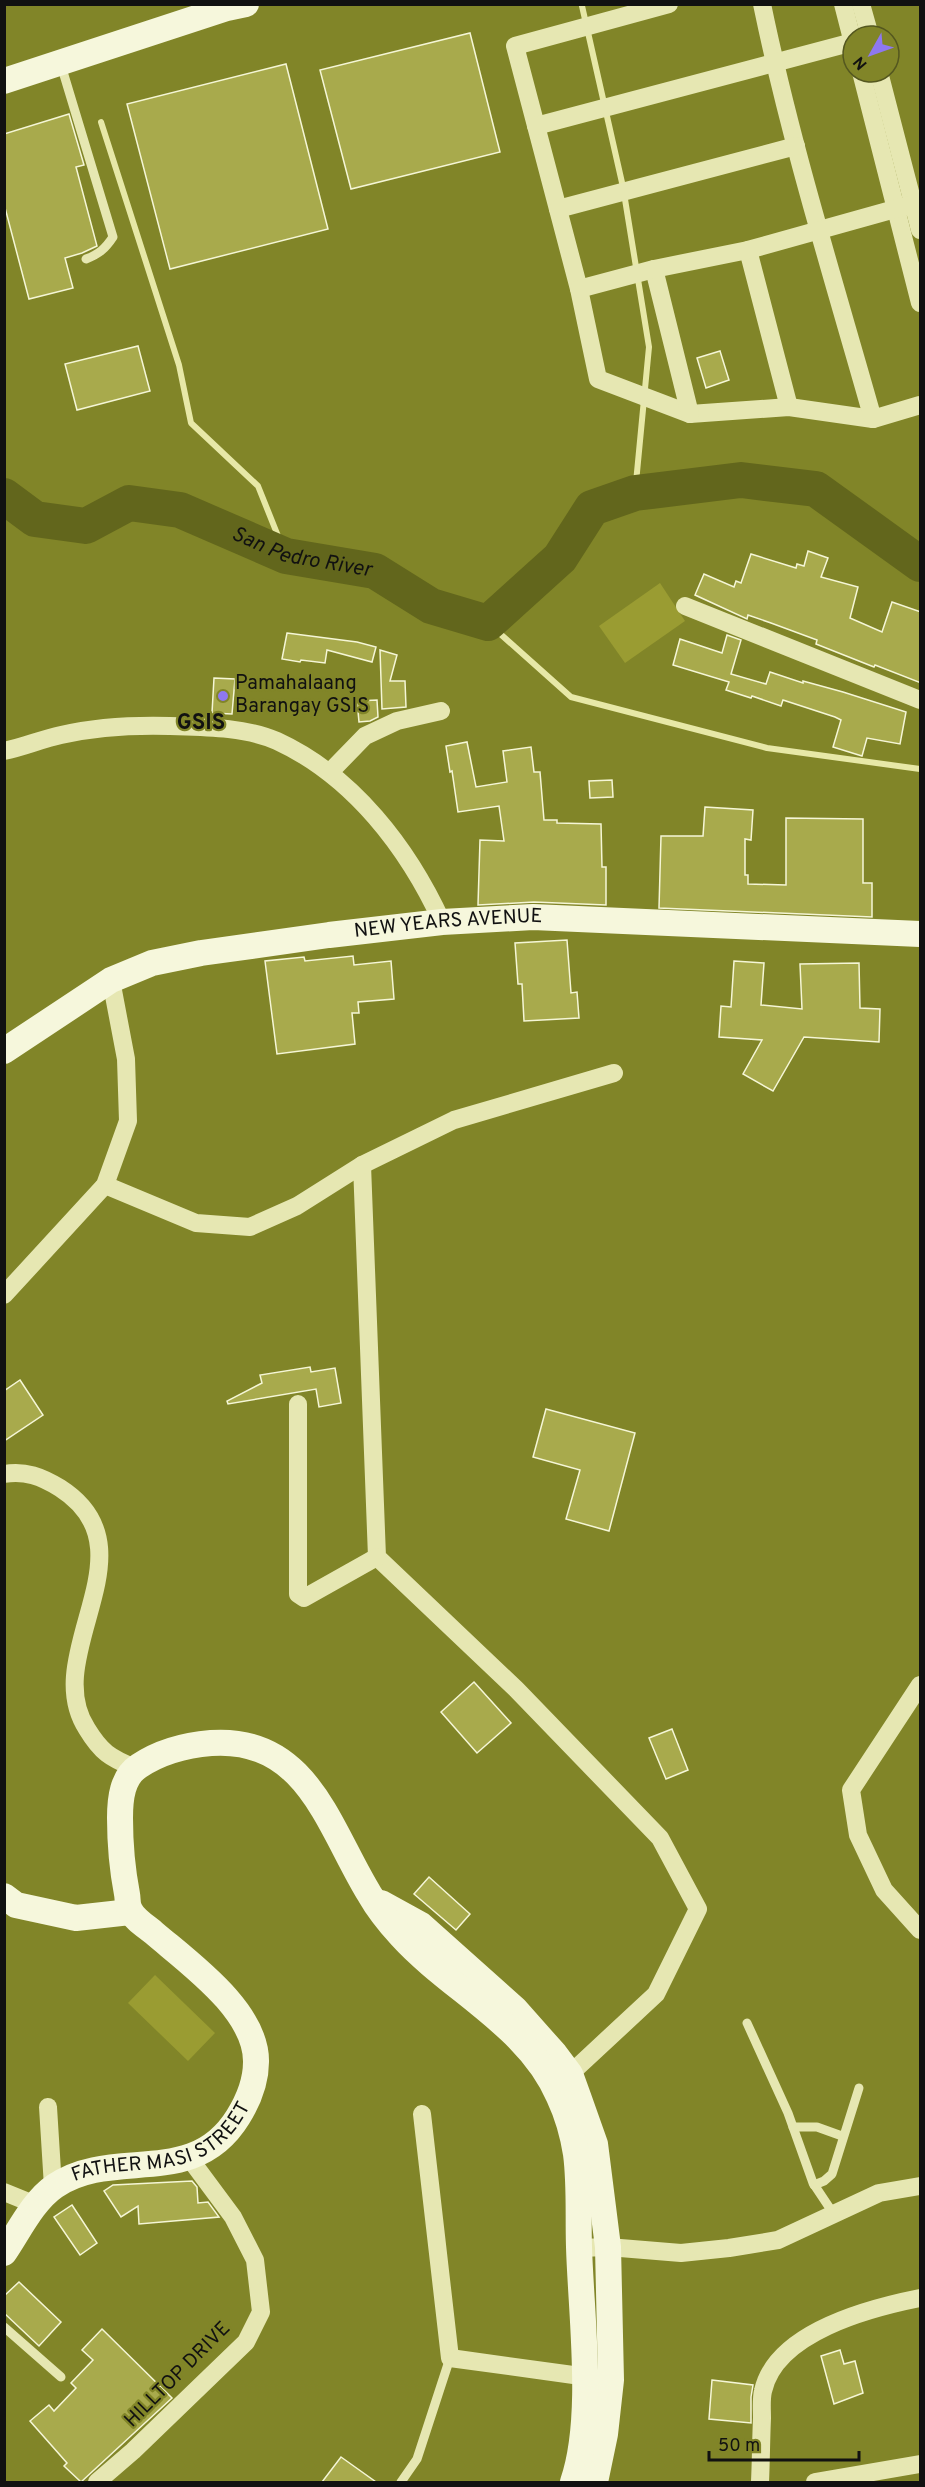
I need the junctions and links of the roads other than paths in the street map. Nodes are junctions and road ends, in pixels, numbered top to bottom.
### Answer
1 (669, 4) edge
2 (762, 4) edge
3 (843, 4) edge
4 (861, 4) edge
5 (233, 6) edge
6 (848, 24) edge
7 (867, 24) edge
8 (841, 45) edge
9 (61, 63) junction
10 (774, 64) junction
11 (4, 81) edge
12 (866, 84) edge
13 (882, 84) edge
14 (536, 126) junction
15 (796, 146) junction
16 (911, 205) edge
17 (558, 209) junction
18 (819, 229) junction
19 (921, 230) edge
20 (748, 250) junction
21 (86, 259) dead end
22 (654, 269) junction
23 (579, 289) junction
24 (921, 303) edge
25 (921, 405) edge
26 (789, 407) junction
27 (690, 414) junction
28 (873, 418) junction
29 (685, 606) dead end
30 (921, 700) edge
31 (441, 711) dead end
32 (4, 752) edge
33 (330, 772) junction
34 (442, 922) junction
35 (921, 934) edge
36 (111, 980) junction
37 (4, 1051) edge
38 (614, 1073) dead end
39 (362, 1165) junction
40 (105, 1185) junction
41 (4, 1295) edge
42 (298, 1404) dead end
43 (4, 1474) edge
44 (377, 1557) junction
45 (921, 1685) edge
46 (135, 1768) junction
47 (4, 1896) edge
48 (130, 1912) junction
49 (921, 1930) edge
50 (747, 2023) dead end
51 (561, 2078) junction
52 (859, 2088) dead end
53 (48, 2107) dead end
54 (422, 2114) dead end
55 (793, 2127) junction
56 (842, 2136) junction
57 (190, 2159) junction
58 (814, 2185) junction
59 (921, 2186) edge
60 (53, 2187) junction
61 (4, 2192) edge
62 (36, 2205) junction
63 (833, 2213) junction
64 (608, 2247) junction
65 (579, 2248) junction
66 (4, 2253) edge
67 (921, 2298) edge
68 (4, 2327) edge
69 (450, 2358) junction
70 (60, 2377) dead end
71 (585, 2378) junction
72 (610, 2380) junction
73 (921, 2464) edge
74 (96, 2482) edge
75 (401, 2482) edge
76 (573, 2482) edge
77 (595, 2482) edge
78 (760, 2482) edge
79 (814, 2482) edge

1 - 14 street
2 - 10 street
3 - 6 street
4 - 7 street
5 - 9 street
8 - 10 street
9 - 11 street
9 - 21 lane
10 - 14 street
10 - 15 street
12 - 16 street
13 - 16 street
14 - 17 street
15 - 17 street
15 - 18 street
16 - 18 street
16 - 19 street
16 - 24 street
17 - 23 street
18 - 20 street
18 - 28 street
20 - 22 street
20 - 26 street
22 - 23 street
22 - 27 street
23 - 27 street
25 - 28 street
26 - 27 street
26 - 28 street
29 - 30 street
31 - 33 street
32 - 33 street
33 - 34 street
34 - 35 street, NEW YEARS AVENUE
34 - 36 street, NEW YEARS AVENUE
36 - 37 street, NEW YEARS AVENUE
36 - 40 street
38 - 39 street
39 - 40 street
39 - 44 street
40 - 41 street
42 - 44 street
43 - 46 street
44 - 51 street
45 - 49 street
46 - 48 street
46 - 51 street
47 - 48 street
48 - 57 street, FATHER MASI STREET
50 - 55 lane
51 - 64 street
51 - 65 street
52 - 56 lane
53 - 60 street
54 - 69 street
55 - 56 lane
55 - 58 lane
56 - 58 lane
57 - 60 street, FATHER MASI STREET
57 - 74 street, HILLTOP DRIVE
58 - 63 lane
59 - 63 street
60 - 62 street, FATHER MASI STREET
61 - 62 street
62 - 66 street, FATHER MASI STREET
63 - 64 street
64 - 65 street
64 - 72 street
65 - 71 street
67 - 78 street
68 - 70 lane
69 - 71 street
69 - 75 lane
71 - 72 street
71 - 76 street
72 - 77 street
73 - 79 street

